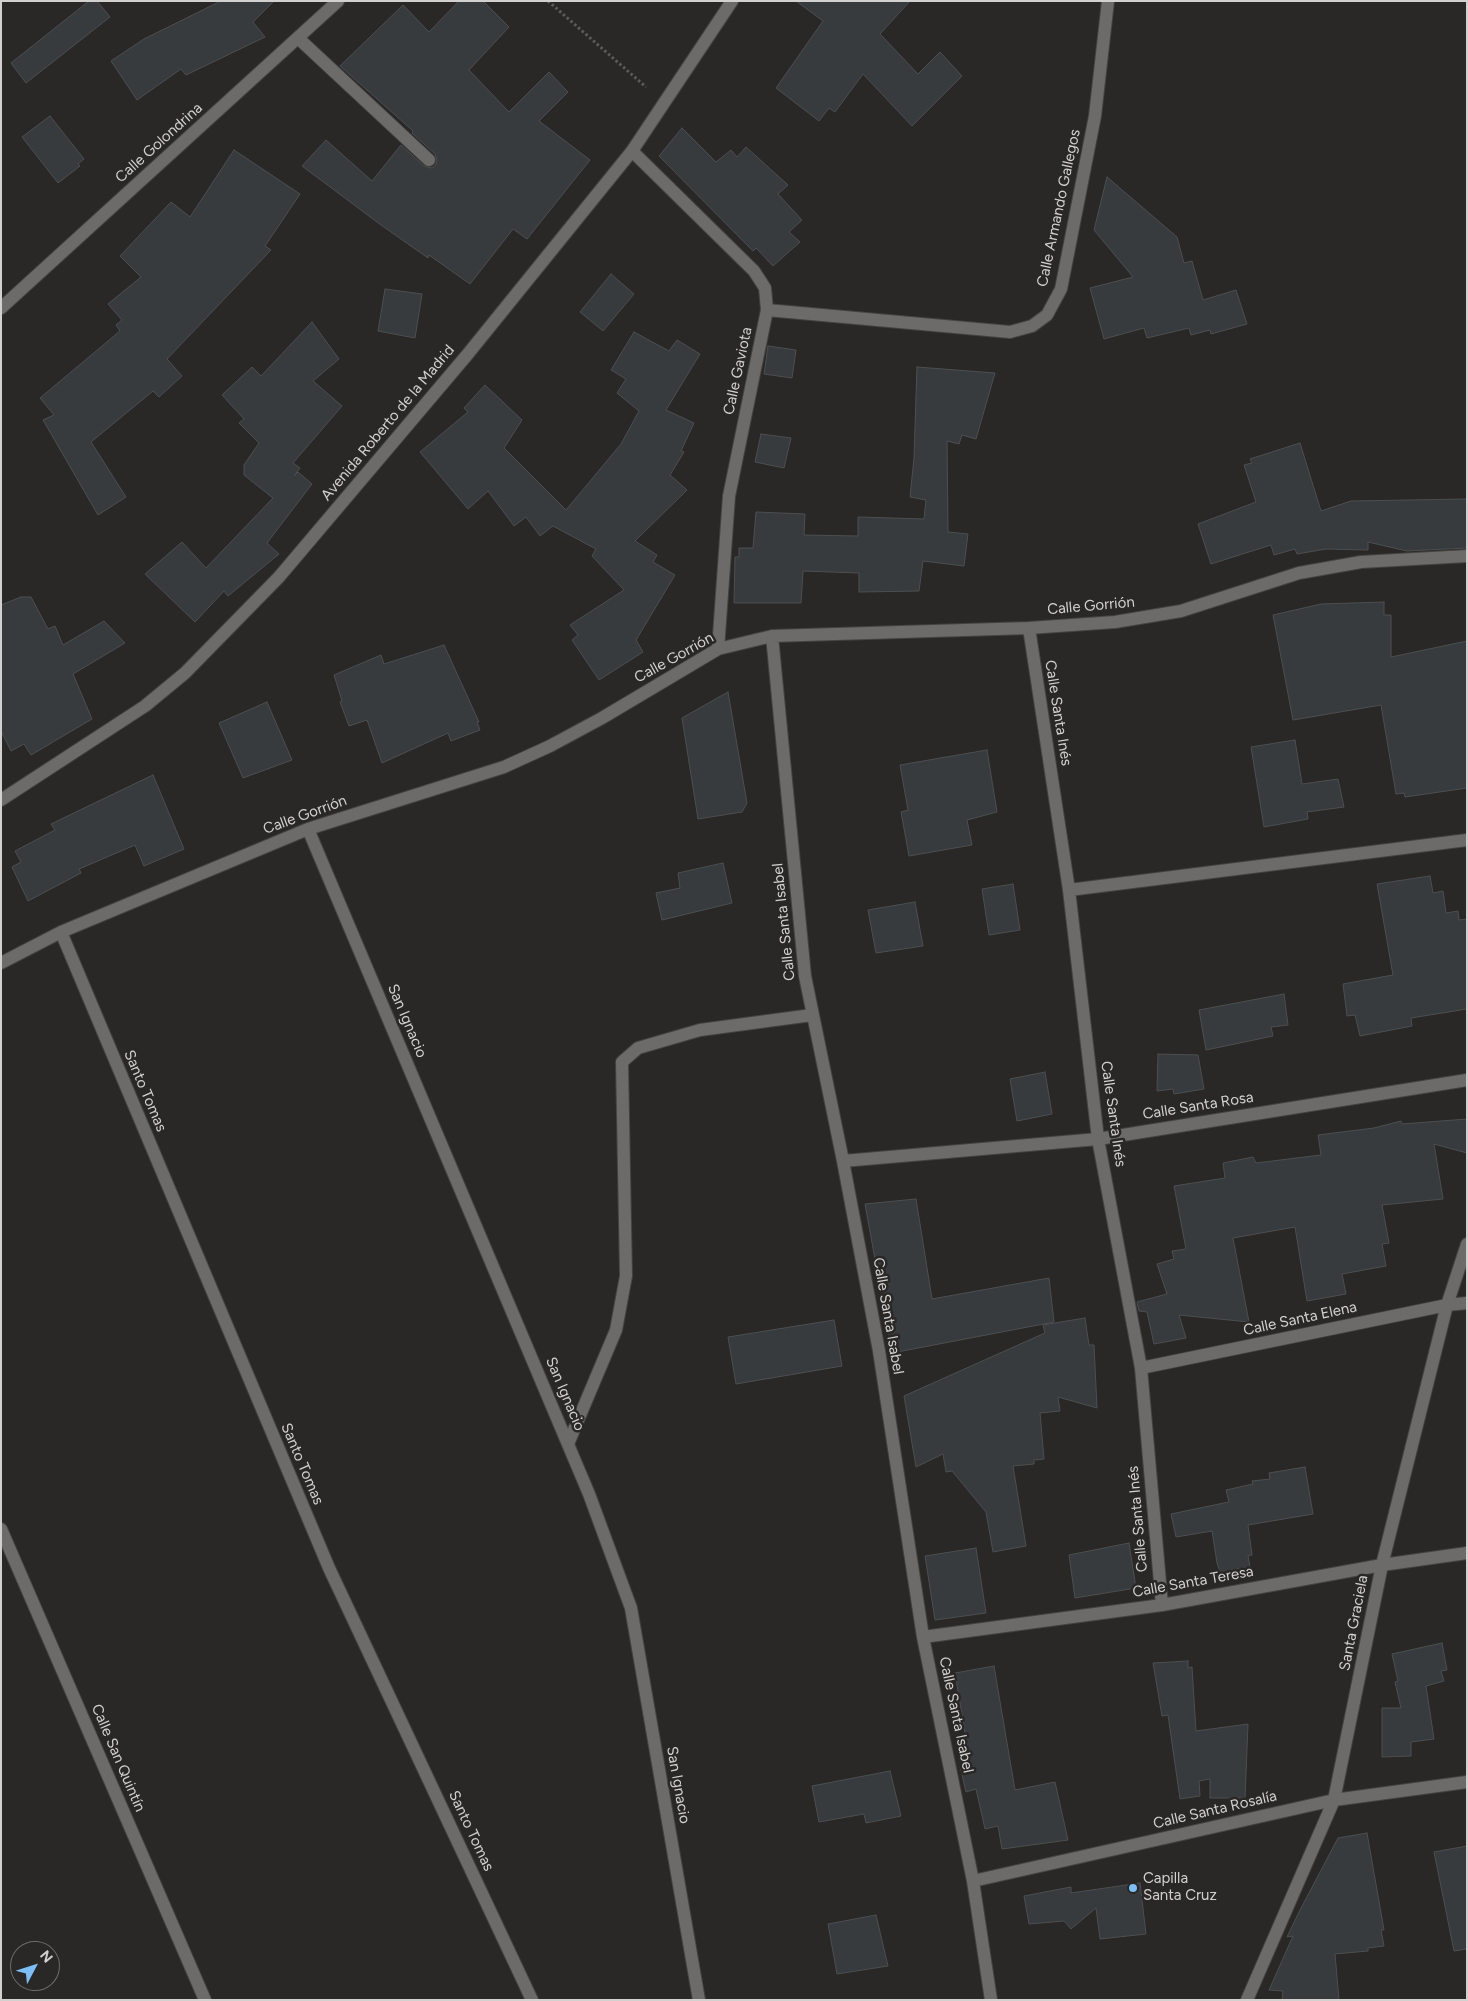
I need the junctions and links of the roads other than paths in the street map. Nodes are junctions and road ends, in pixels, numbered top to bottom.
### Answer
1 (338, 1) edge
2 (732, 1) edge
3 (1108, 1) edge
4 (298, 38) junction
5 (632, 151) junction
6 (429, 160) dead end
7 (1, 308) edge
8 (767, 310) junction
9 (1467, 556) edge
10 (1029, 628) junction
11 (772, 636) junction
12 (718, 649) junction
13 (1, 800) edge
14 (308, 829) junction
15 (1467, 840) edge
16 (1069, 890) junction
17 (61, 932) junction
18 (1, 963) edge
19 (812, 1015) junction
20 (1467, 1080) edge
21 (1098, 1139) junction
22 (843, 1161) junction
23 (1467, 1244) edge
24 (1467, 1302) edge
25 (1447, 1305) junction
26 (1141, 1368) junction
27 (568, 1444) junction
28 (1, 1529) edge
29 (1467, 1552) edge
30 (1382, 1565) junction
31 (1162, 1606) junction
32 (923, 1637) junction
33 (1467, 1782) edge
34 (1334, 1800) junction
35 (973, 1880) junction
36 (205, 2000) edge
37 (532, 2000) edge
38 (699, 2000) edge
39 (991, 2000) edge
40 (1246, 2000) edge

1 - 4 street, Calle Golondrina
2 - 5 street, Avenida Roberto de la Madrid
3 - 8 street, Calle Armando Gallegos
4 - 6 street
4 - 7 street, Calle Golondrina
5 - 8 street, Calle Gaviota
5 - 13 street, Avenida Roberto de la Madrid
8 - 12 street, Calle Gaviota
9 - 10 street, Calle Gorrión
10 - 11 street, Calle Gorrión
10 - 16 street, Calle Santa Inés
11 - 12 street, Calle Gorrión
11 - 19 street, Calle Santa Isabel
12 - 14 street, Calle Gorrión
14 - 17 street, Calle Gorrión
14 - 27 street, San Ignacio
15 - 16 street
16 - 21 street, Calle Santa Inés
17 - 18 street, Calle Gorrión
17 - 37 street, Santo Tomas
19 - 22 street, Calle Santa Isabel
19 - 27 street
20 - 21 street, Calle Santa Rosa
21 - 22 street, Calle Santa Rosa
21 - 26 street, Calle Santa Inés
22 - 32 street, Calle Santa Isabel
23 - 25 street, Santa Graciela
24 - 25 street, Calle Santa Elena
25 - 26 street, Calle Santa Elena
25 - 30 street, Santa Graciela
26 - 31 street, Calle Santa Inés
27 - 38 street, San Ignacio
28 - 36 street, Calle San Quintín
29 - 30 street, Calle Santa Teresa
30 - 31 street, Calle Santa Teresa
30 - 34 street, Santa Graciela
31 - 32 street, Calle Santa Teresa
32 - 35 street, Calle Santa Isabel
33 - 34 street, Calle Santa Rosalía
34 - 35 street, Calle Santa Rosalía
34 - 40 street, Santa Graciela
35 - 39 street, Calle Santa Isabel

